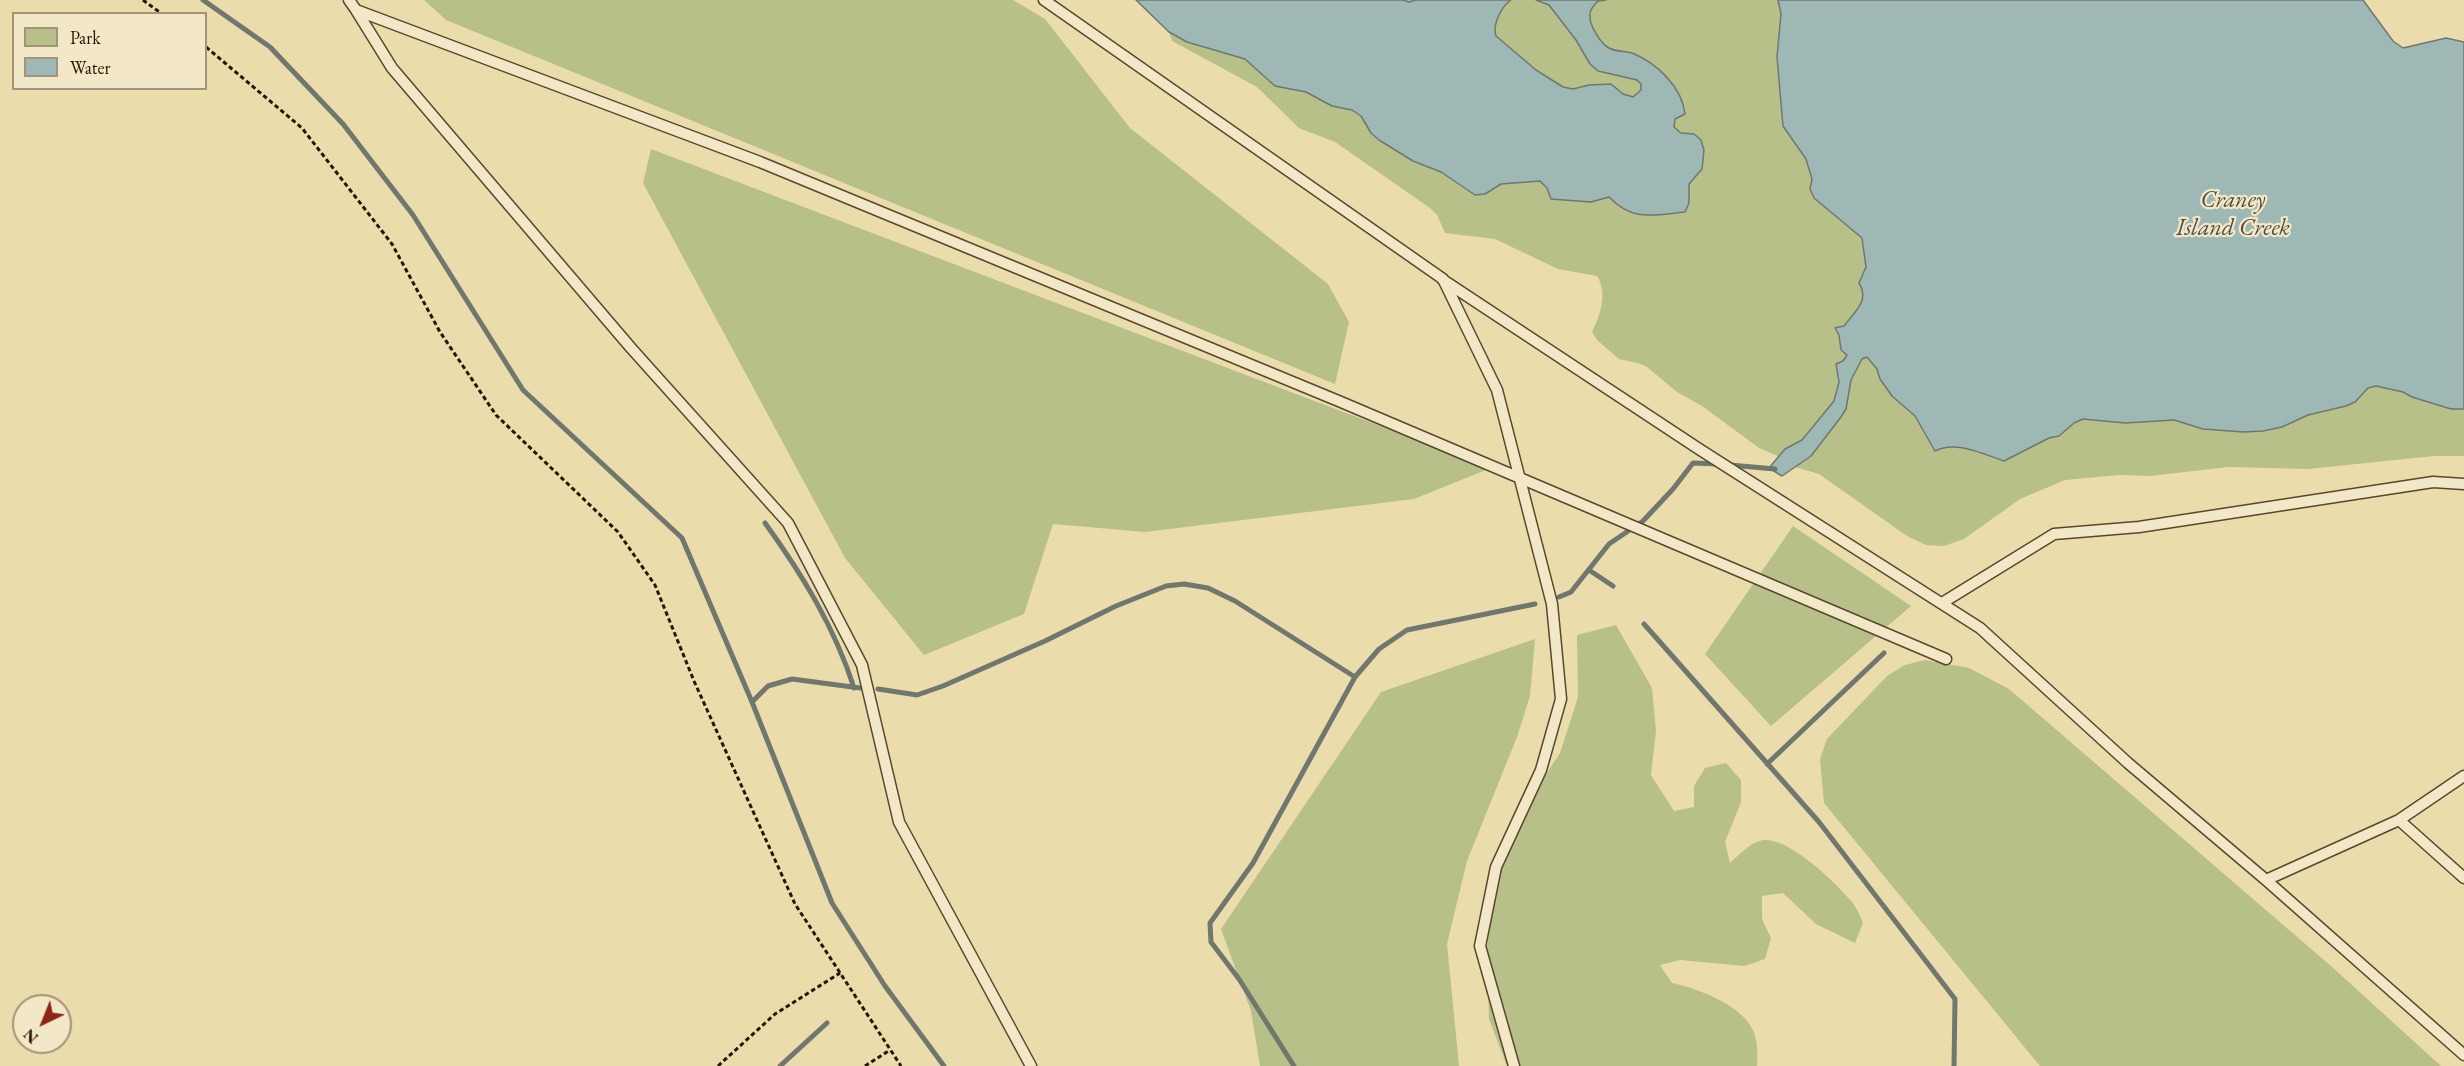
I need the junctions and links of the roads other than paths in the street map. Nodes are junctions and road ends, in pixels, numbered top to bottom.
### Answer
1 (1044, 0) edge
2 (353, 5) edge
3 (1443, 279) junction
4 (1520, 478) junction
5 (2464, 484) edge
6 (1942, 603) junction
7 (1946, 659) dead end
8 (2464, 776) edge
9 (2399, 820) junction
10 (2464, 878) edge
11 (2266, 880) junction
12 (2464, 1055) edge
13 (1030, 1066) edge
14 (1514, 1066) edge

1 - 3 lane
2 - 4 lane
2 - 13 lane
3 - 4 lane
3 - 6 lane
4 - 7 lane
4 - 14 lane
5 - 6 lane
6 - 11 lane
8 - 9 lane
9 - 10 lane
9 - 11 lane
11 - 12 lane

